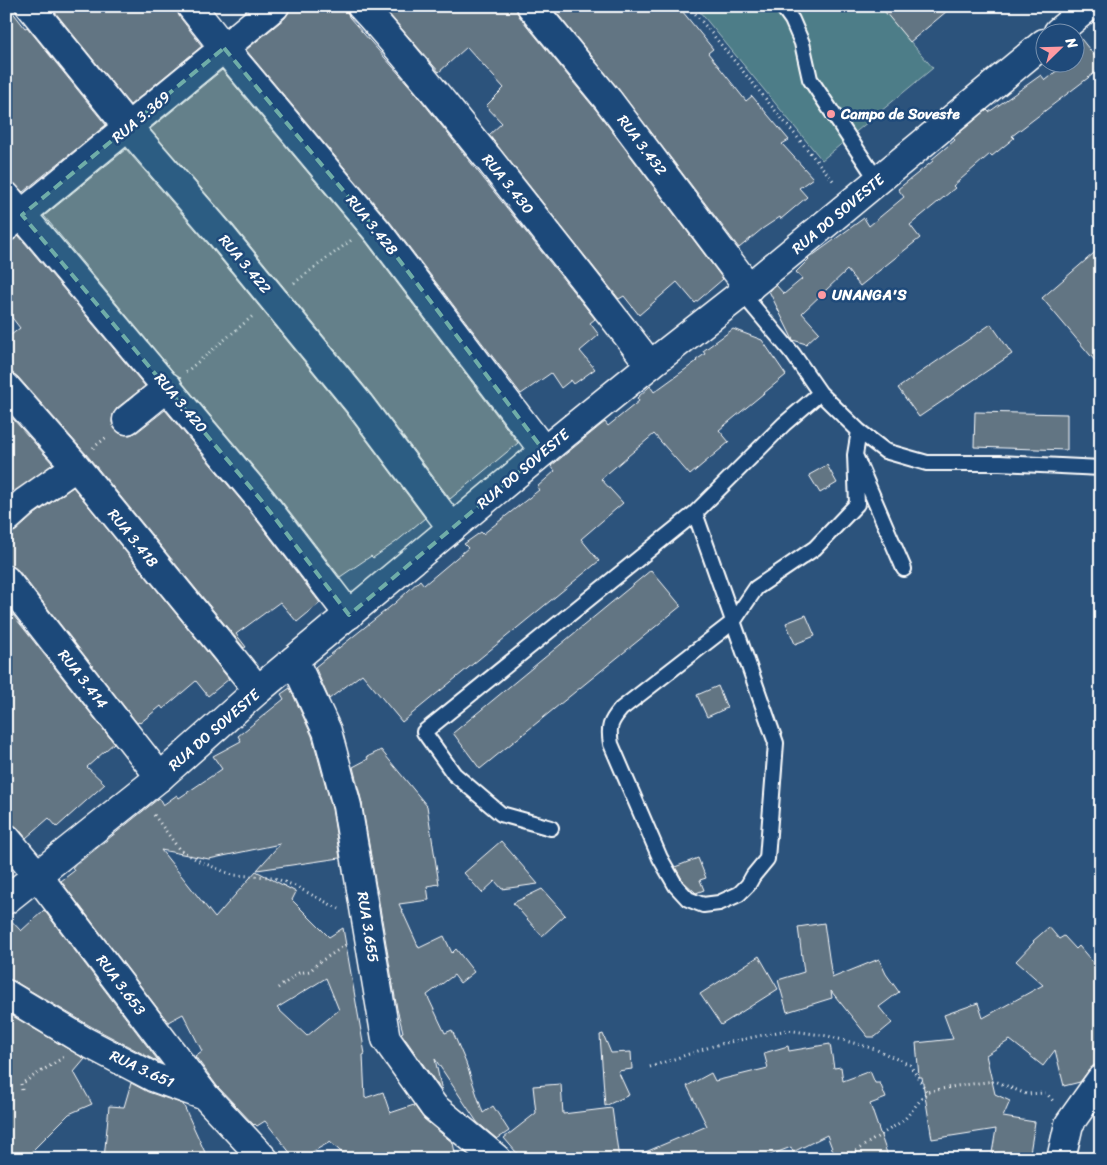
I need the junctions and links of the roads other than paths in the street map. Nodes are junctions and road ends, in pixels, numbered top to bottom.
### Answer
1 (30, 6) edge
2 (191, 6) edge
3 (275, 6) edge
4 (361, 6) edge
5 (532, 6) edge
6 (782, 6) edge
7 (1090, 6) edge
8 (1070, 22) edge
9 (224, 48) junction
10 (1034, 51) edge
11 (128, 127) junction
12 (877, 180) junction
13 (11, 212) edge
14 (745, 290) junction
15 (650, 365) junction
16 (168, 386) junction
17 (6, 387) edge
18 (820, 392) junction
19 (127, 420) road end
20 (859, 431) junction
21 (544, 451) junction
22 (855, 455) junction
23 (74, 466) junction
24 (1101, 468) edge
25 (695, 514) junction
26 (6, 519) edge
27 (452, 528) junction
28 (904, 569) dead end
29 (6, 580) edge
30 (349, 615) junction
31 (733, 622) junction
32 (294, 660) junction
33 (258, 690) junction
34 (160, 777) junction
35 (551, 828) dead end
36 (6, 838) edge
37 (38, 875) junction
38 (6, 900) edge
39 (6, 994) edge
40 (1101, 1079) edge
41 (205, 1096) junction
42 (264, 1159) edge
43 (497, 1159) edge
44 (1061, 1159) edge

1 - 11 street, RUA 3.422
2 - 9 street, RUA 3.428
3 - 9 street, RUA 3.369
4 - 15 street, RUA 3.430
5 - 14 street, RUA 3.432
6 - 12 lane
7 - 8 street
9 - 11 street, RUA 3.369
9 - 21 street, RUA 3.428
10 - 12 street, RUA DO SOVESTE
11 - 13 street, RUA 3.369
11 - 27 street, RUA 3.422
12 - 14 street, RUA DO SOVESTE
13 - 16 street, RUA 3.420
14 - 15 street, RUA DO SOVESTE
14 - 18 lane
15 - 21 street, RUA DO SOVESTE
16 - 19 street
16 - 30 street, RUA 3.420
17 - 23 street, RUA 3.418
18 - 20 lane
18 - 25 lane
20 - 22 lane
20 - 24 lane
21 - 27 street, RUA DO SOVESTE
22 - 28 lane
22 - 31 lane
23 - 26 street
23 - 33 street, RUA 3.418
25 - 31 lane
25 - 35 lane
27 - 30 street, RUA DO SOVESTE
29 - 34 street, RUA 3.414
30 - 32 street, RUA DO SOVESTE
31 - 31 lane
32 - 33 street, RUA DO SOVESTE
32 - 43 street, RUA 3.655
33 - 34 street, RUA DO SOVESTE
34 - 37 street, RUA DO SOVESTE
36 - 37 street, RUA 3.653
37 - 38 street, RUA DO SOVESTE
37 - 41 street, RUA 3.653
39 - 41 street, RUA 3.651
40 - 44 street
41 - 42 street, RUA 3.651

